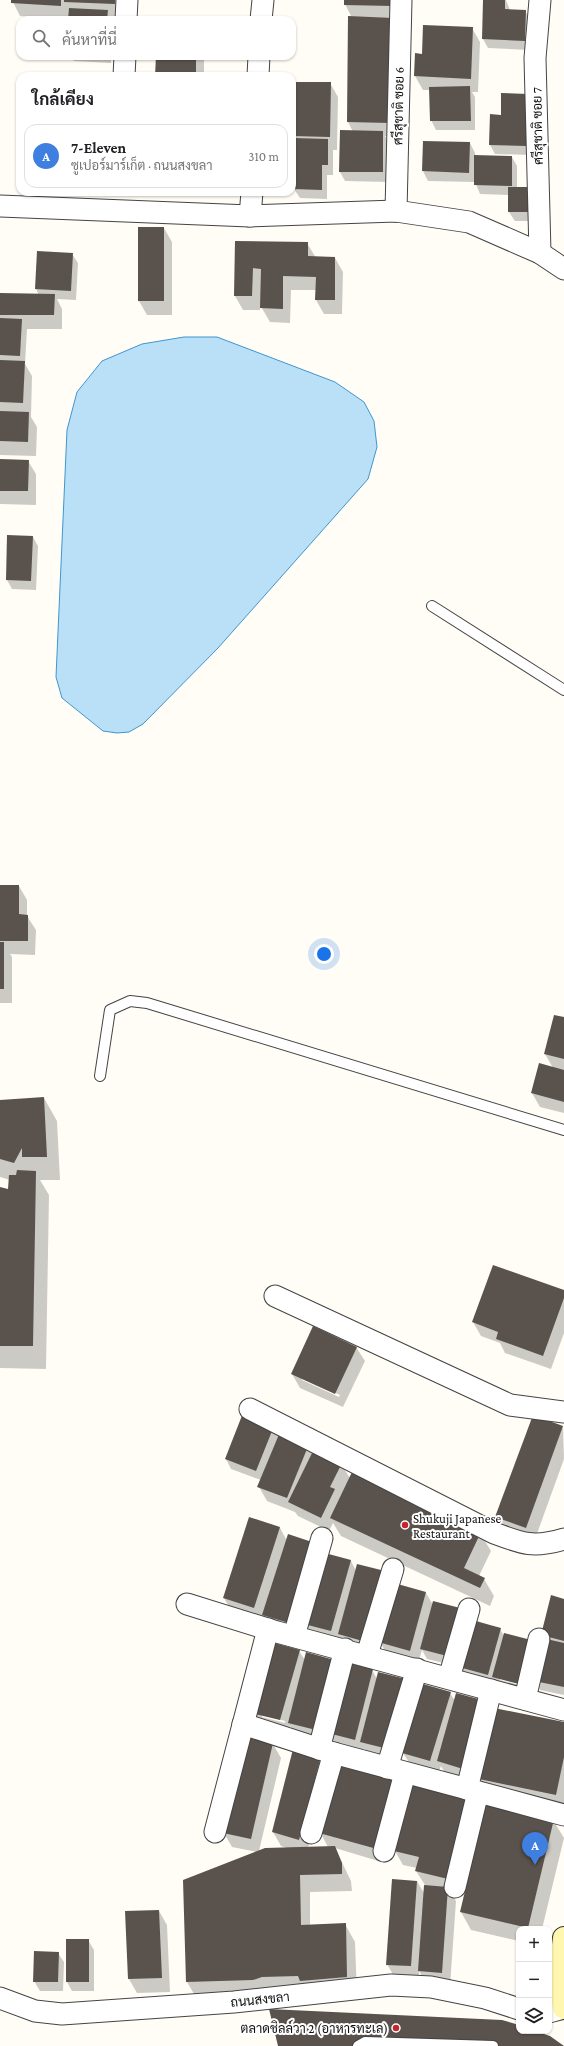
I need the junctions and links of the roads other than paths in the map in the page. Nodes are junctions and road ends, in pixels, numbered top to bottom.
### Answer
1 (127, 0) edge
2 (262, 0) edge
3 (401, 0) edge
4 (540, 0) edge
5 (126, 16) edge
6 (261, 16) edge
7 (125, 60) edge
8 (259, 60) edge
9 (124, 72) edge
10 (258, 72) edge
11 (252, 196) edge
12 (119, 201) edge
13 (0, 206) edge
14 (396, 212) junction
15 (250, 216) junction
16 (540, 253) junction
17 (564, 269) edge
18 (432, 606) dead end
19 (564, 690) edge
20 (100, 1076) dead end
21 (564, 1130) edge
22 (275, 1296) dead end
23 (250, 1409) dead end
24 (564, 1412) edge
25 (322, 1538) dead end
26 (564, 1539) edge
27 (393, 1569) dead end
28 (187, 1604) dead end
29 (469, 1609) dead end
30 (268, 1629) junction
31 (294, 1636) junction
32 (539, 1639) dead end
33 (345, 1650) junction
34 (367, 1656) junction
35 (417, 1670) junction
36 (449, 1678) junction
37 (491, 1690) junction
38 (525, 1699) junction
39 (564, 1710) edge
40 (243, 1724) junction
41 (327, 1751) junction
42 (396, 1770) junction
43 (472, 1791) junction
44 (564, 1815) edge
45 (215, 1832) dead end
46 (311, 1833) dead end
47 (384, 1851) dead end
48 (455, 1887) dead end
49 (564, 1938) edge
50 (0, 1998) edge
51 (564, 2008) edge
52 (516, 2009) edge
53 (552, 2011) edge
54 (358, 2046) edge
55 (493, 2046) edge

1 - 5 street
2 - 6 street
3 - 14 street, ศรีสุชาติ ซอย 6
4 - 16 street, ศรีสุชาติ ซอย 7
7 - 9 street
8 - 10 street
11 - 15 street
12 - 13 street
12 - 15 street
14 - 15 street
14 - 16 street
16 - 17 street
18 - 19 lane
20 - 21 lane
22 - 24 street
23 - 26 street
25 - 31 street
27 - 34 street
28 - 30 street
29 - 36 street
30 - 31 street
30 - 40 street
31 - 33 street
32 - 38 street
33 - 34 street
33 - 41 street
34 - 35 street
35 - 36 street
35 - 42 street
36 - 37 street
37 - 38 street
37 - 43 street
38 - 39 street
40 - 41 street
40 - 45 street
41 - 42 street
41 - 46 street
42 - 43 street
42 - 47 street
43 - 44 street
43 - 48 street
49 - 51 street
50 - 52 street, ถนนสงขลา
51 - 53 street
54 - 55 lane

